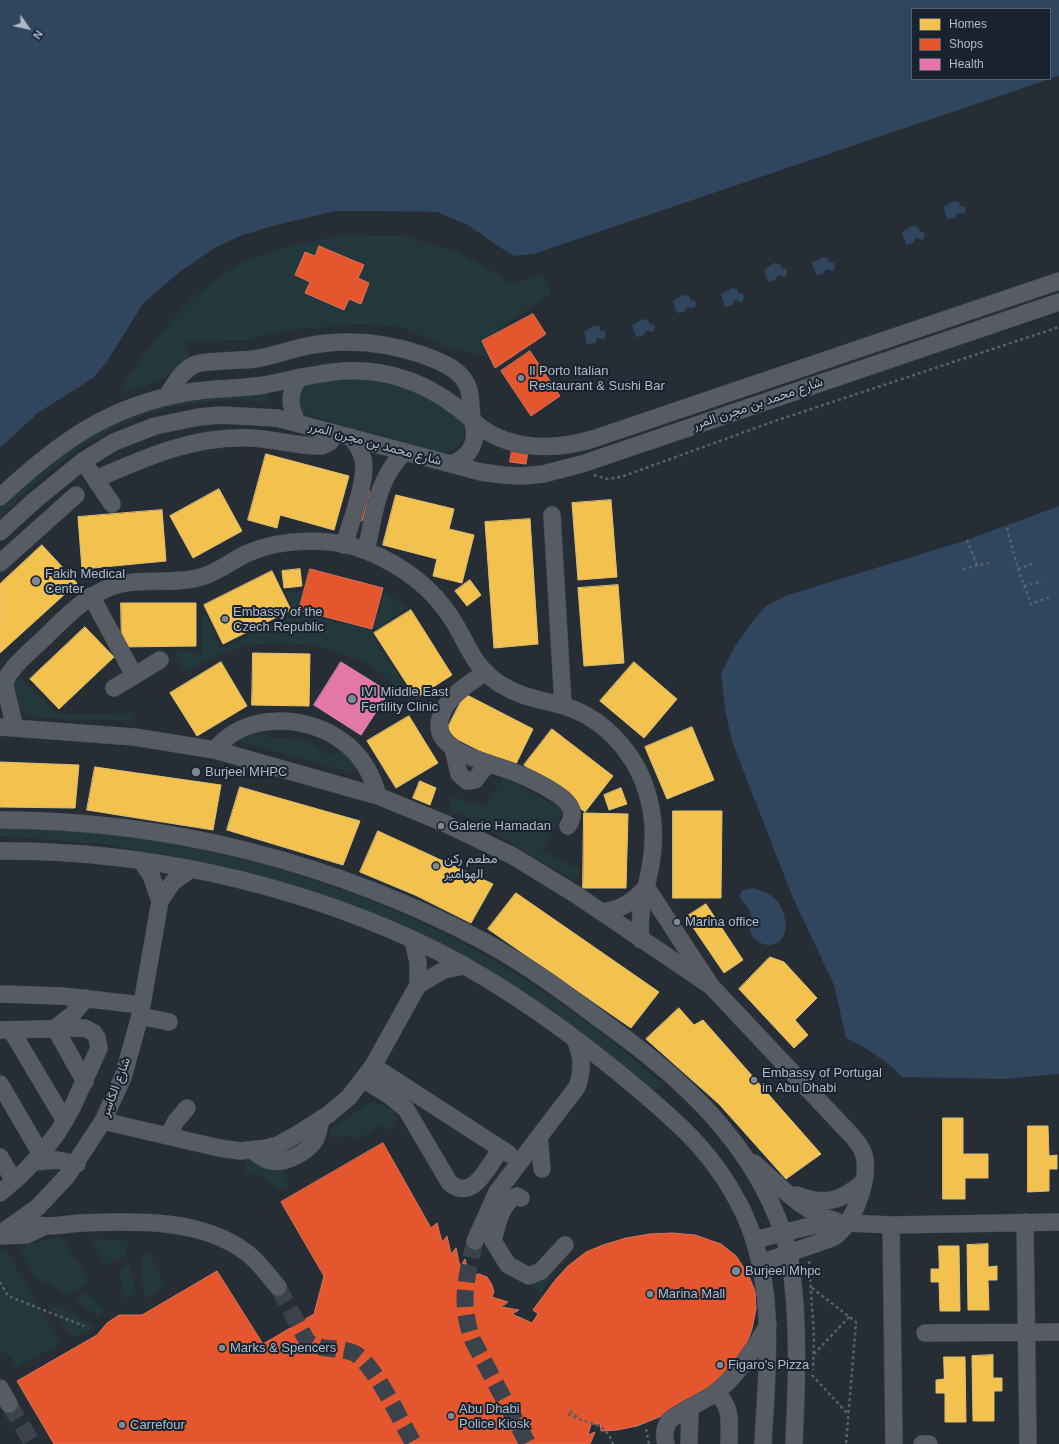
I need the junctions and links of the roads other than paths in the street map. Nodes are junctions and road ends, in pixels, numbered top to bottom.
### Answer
1 (1059, 281) edge
2 (1059, 302) edge
3 (300, 377) junction
4 (166, 397) junction
5 (244, 416) junction
6 (263, 417) junction
7 (473, 420) junction
8 (298, 423) junction
9 (335, 433) junction
10 (351, 437) junction
11 (252, 438) junction
12 (543, 447) junction
13 (405, 452) junction
14 (83, 461) junction
15 (452, 464) junction
16 (543, 474) junction
17 (96, 479) junction
18 (76, 495) dead end
19 (0, 497) edge
20 (35, 500) junction
21 (112, 504) dead end
22 (552, 515) dead end
23 (48, 519) junction
24 (0, 532) edge
25 (344, 545) junction
26 (366, 551) junction
27 (0, 563) edge
28 (91, 596) junction
29 (160, 660) dead end
30 (486, 672) junction
31 (134, 675) junction
32 (114, 688) dead end
33 (2, 689) edge
34 (563, 705) junction
35 (7, 727) edge
36 (453, 748) junction
37 (215, 750) junction
38 (488, 763) junction
39 (378, 796) junction
40 (0, 820) edge
41 (568, 826) dead end
42 (0, 851) edge
43 (141, 861) junction
44 (192, 869) junction
45 (646, 887) junction
46 (160, 901) junction
47 (602, 912) junction
48 (413, 940) junction
49 (641, 940) junction
50 (464, 966) junction
51 (418, 985) junction
52 (711, 986) junction
53 (0, 994) edge
54 (86, 998) junction
55 (141, 1010) junction
56 (169, 1022) dead end
57 (55, 1028) junction
58 (6, 1030) edge
59 (573, 1036) junction
60 (368, 1073) junction
61 (85, 1082) junction
62 (0, 1084) edge
63 (431, 1104) junction
64 (187, 1108) dead end
65 (411, 1116) junction
66 (65, 1121) junction
67 (103, 1121) junction
68 (168, 1136) junction
69 (539, 1137) junction
70 (500, 1150) junction
71 (741, 1151) junction
72 (0, 1157) edge
73 (523, 1157) junction
74 (38, 1158) junction
75 (77, 1164) junction
76 (542, 1169) dead end
77 (14, 1181) junction
78 (863, 1182) junction
79 (784, 1191) junction
80 (0, 1193) edge
81 (521, 1198) dead end
82 (23, 1219) junction
83 (1025, 1222) junction
84 (1059, 1222) edge
85 (848, 1223) junction
86 (891, 1225) junction
87 (43, 1227) junction
88 (783, 1232) junction
89 (0, 1235) edge
90 (754, 1240) junction
91 (475, 1241) tunnel mouth
92 (565, 1246) dead end
93 (789, 1253) junction
94 (761, 1263) junction
95 (278, 1286) tunnel mouth
96 (768, 1324) junction
97 (1027, 1332) junction
98 (1059, 1332) edge
99 (925, 1333) dead end
100 (0, 1388) edge
101 (715, 1393) junction
102 (10, 1404) tunnel mouth
103 (690, 1409) junction
104 (764, 1425) junction
105 (666, 1444) edge
106 (689, 1444) edge
107 (729, 1444) edge
108 (750, 1444) edge
109 (763, 1444) edge
110 (794, 1444) edge
111 (894, 1444) edge
112 (922, 1444) edge
113 (929, 1444) edge
114 (1028, 1444) edge

1 - 12 street, شارع محمد بن مجرن المرر
2 - 16 street, شارع محمد بن مجرن المرر
3 - 4 street, شارع محمد بن مجرن المرر
3 - 7 street, شارع محمد بن مجرن المرر
3 - 8 street, شارع محمد بن مجرن المرر
4 - 7 street
4 - 19 street, شارع محمد بن مجرن المرر
5 - 6 street, شارع محمد بن مجرن المرر
5 - 11 street
5 - 14 street, شارع محمد بن مجرن المرر
6 - 8 street, شارع محمد بن مجرن المرر
6 - 11 street
7 - 12 street, شارع محمد بن مجرن المرر
7 - 15 street, شارع محمد بن مجرن المرر
8 - 9 street, شارع محمد بن مجرن المرر
9 - 10 street, شارع محمد بن مجرن المرر
9 - 11 street
10 - 13 street, شارع محمد بن مجرن المرر
10 - 25 street
11 - 17 street
12 - 16 street
13 - 15 street, شارع محمد بن مجرن المرر
13 - 26 street
14 - 17 street
14 - 20 street, شارع محمد بن مجرن المرر
15 - 16 street, شارع محمد بن مجرن المرر
17 - 21 street
18 - 23 street
20 - 23 street
20 - 24 street, شارع محمد بن مجرن المرر
22 - 34 street
23 - 27 street
25 - 26 street
25 - 28 street
26 - 30 street
28 - 31 street
28 - 33 street
29 - 31 street
30 - 34 street
30 - 36 street
31 - 32 street
33 - 35 street
34 - 45 street
35 - 37 street
36 - 38 street
36 - 38 street
37 - 39 street
37 - 39 street
38 - 41 street
39 - 47 street
40 - 71 street
42 - 43 street
43 - 44 street
43 - 46 street, شارع الكَاسِر
44 - 46 street, شارع الكَاسِر
44 - 48 street
45 - 47 street
45 - 49 street
45 - 52 street
46 - 55 street, شارع الكَاسِر
47 - 49 street
48 - 50 street
48 - 51 street
49 - 52 street
50 - 51 street
50 - 59 street
51 - 60 street
52 - 78 street
53 - 54 street
54 - 55 street
54 - 57 street
55 - 56 street
55 - 67 street, شارع الكَاسِر
57 - 58 street
57 - 61 street
57 - 61 street
58 - 66 street
59 - 69 street
59 - 90 street
60 - 63 street
60 - 65 street
60 - 68 street
61 - 66 street
62 - 74 street
63 - 65 street
63 - 70 street
64 - 68 street
65 - 70 street
66 - 74 street
67 - 68 street
67 - 75 street, شارع الكَاسِر
69 - 73 street
69 - 76 street
70 - 73 street
71 - 79 street
71 - 88 street
72 - 77 street
73 - 91 street
74 - 75 street
74 - 77 street
75 - 82 street, شارع الكَاسِر
77 - 80 street
78 - 79 street
78 - 85 street
79 - 85 street
81 - 92 street
82 - 87 street
82 - 89 street, شارع الكَاسِر
83 - 84 street
83 - 86 street
83 - 97 street
85 - 86 street
85 - 88 street
85 - 93 street
86 - 111 street
87 - 89 street
87 - 95 street
88 - 90 street
88 - 93 street
90 - 94 street
93 - 94 street
93 - 110 street
94 - 96 street
96 - 101 street
96 - 104 street
97 - 98 street
97 - 99 street
97 - 114 street
100 - 102 street
101 - 103 street
101 - 107 street
103 - 105 street
103 - 106 street
104 - 108 street
104 - 109 street
112 - 113 street

